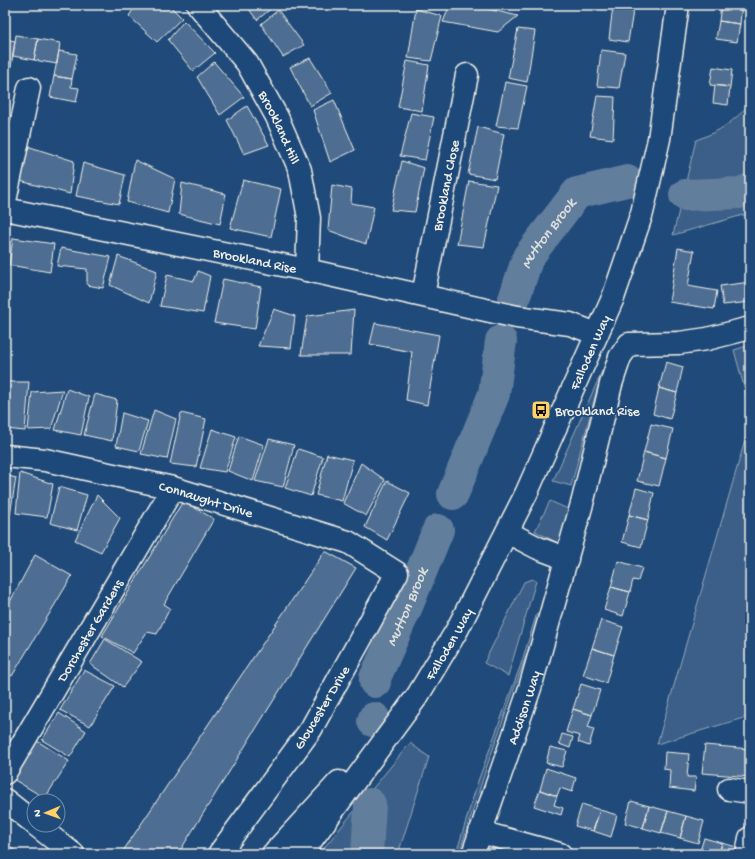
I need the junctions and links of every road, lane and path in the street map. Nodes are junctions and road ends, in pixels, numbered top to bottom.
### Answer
1 (198, 5) edge
2 (678, 5) edge
3 (467, 75) dead end
4 (29, 88) dead end
5 (5, 201) edge
6 (5, 209) edge
7 (308, 270) junction
8 (423, 296) junction
9 (750, 328) edge
10 (597, 334) junction
11 (5, 456) edge
12 (173, 488) junction
13 (507, 532) junction
14 (567, 559) junction
15 (397, 573) joint
16 (418, 695) junction
17 (5, 773) edge
18 (5, 800) edge
19 (26, 817) edge
20 (480, 832) junction
21 (46, 833) edge
22 (750, 838) edge
23 (73, 854) edge
24 (219, 854) edge
25 (273, 854) edge
26 (301, 854) edge
27 (473, 854) edge
28 (560, 854) edge
29 (747, 854) edge

1 - 7 main road, Brookland Hill
2 - 10 main road, Falloden Way
3 - 8 main road, Brookland Close
4 - 5 main road
6 - 7 main road, Brookland Rise
7 - 8 main road, Brookland Rise
8 - 10 main road, Brookland Rise
9 - 14 main road, Addison Way
10 - 13 main road, Falloden Way
11 - 12 main road, Connaught Drive
12 - 15 main road, Connaught Drive
12 - 17 main road, Dorchester Gardens
13 - 14 main road
13 - 16 main road, Falloden Way
14 - 20 main road, Addison Way
15 - 24 main road, Gloucester Drive
16 - 25 main road, Falloden Way
16 - 26 main road, Falloden Way
18 - 19 main road
20 - 27 main road, Addison Way
20 - 28 main road
21 - 23 main road
22 - 29 main road

